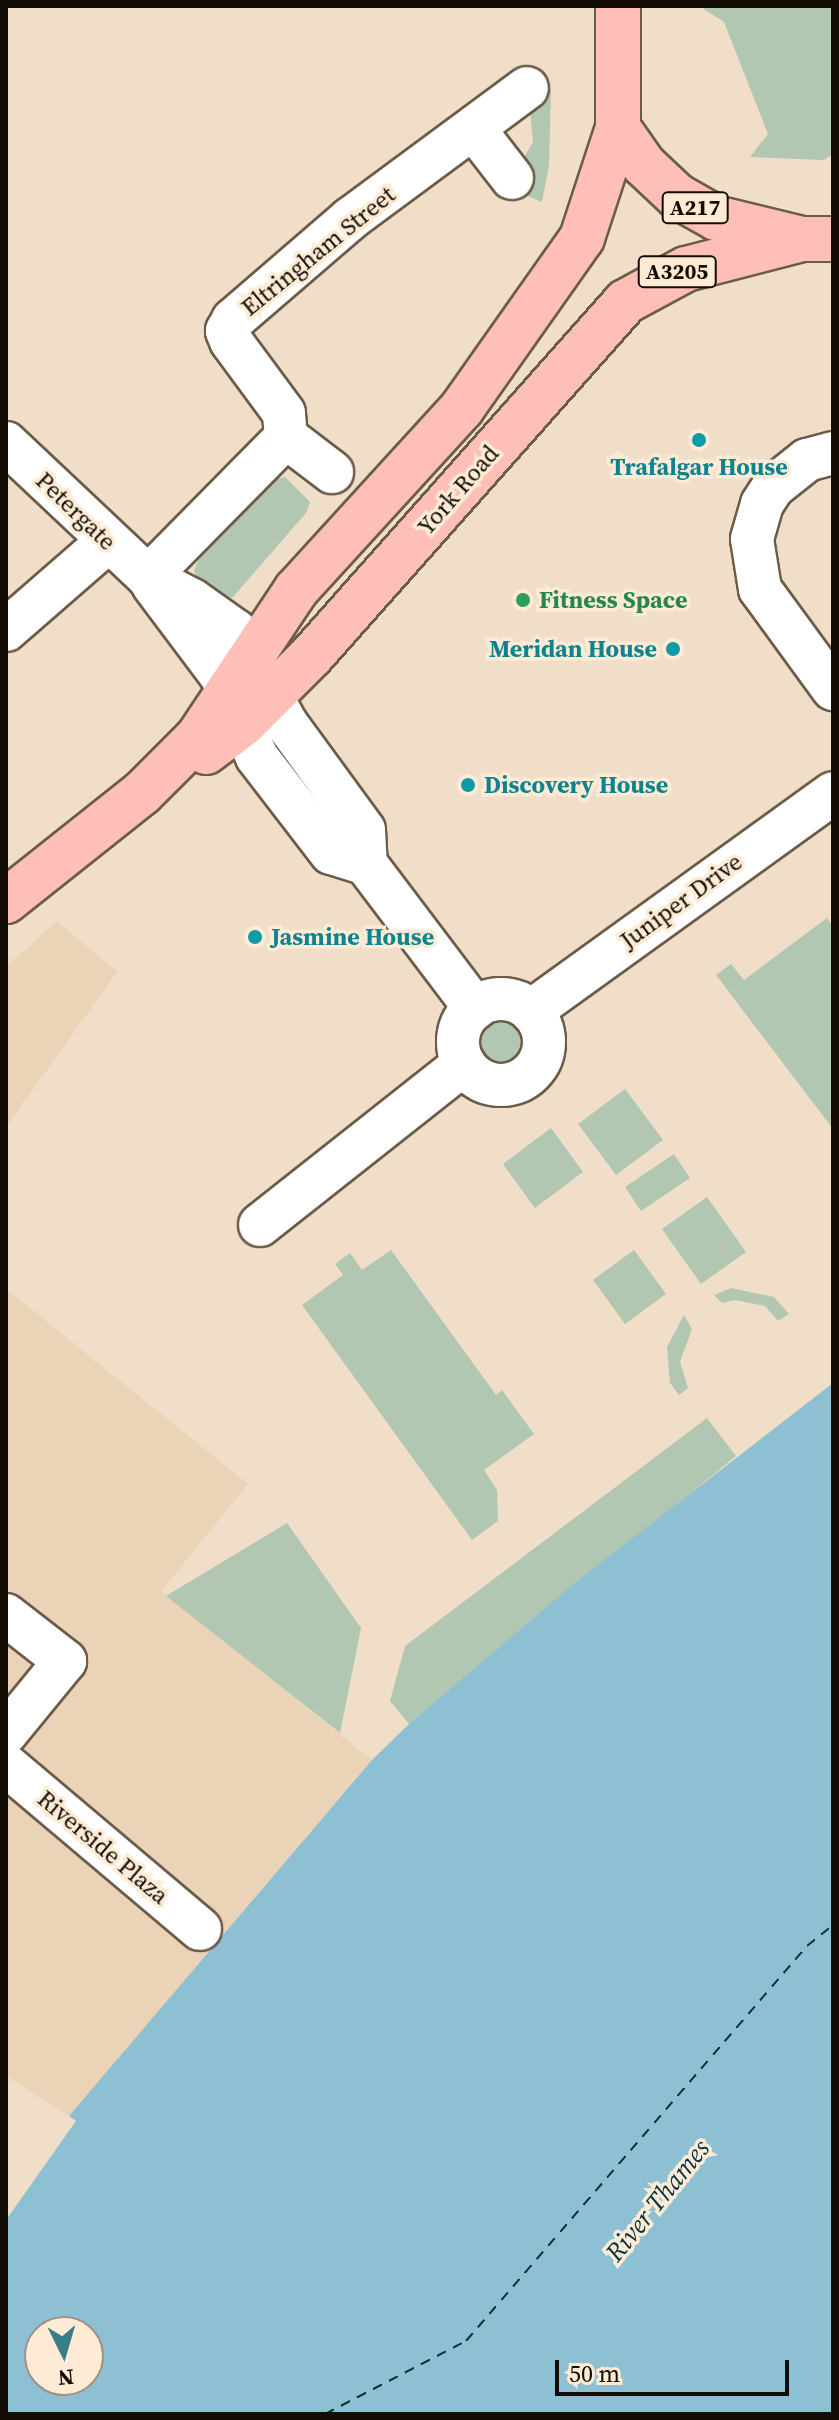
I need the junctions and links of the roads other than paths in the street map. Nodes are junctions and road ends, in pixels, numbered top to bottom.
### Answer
1 (618, 6) edge
2 (527, 88) dead end
3 (618, 128) junction
4 (474, 129) junction
5 (512, 178) dead end
6 (817, 239) edge
7 (286, 437) junction
8 (6, 443) edge
9 (833, 453) edge
10 (332, 472) dead end
11 (106, 543) junction
12 (148, 577) junction
13 (6, 630) edge
14 (253, 656) junction
15 (833, 689) edge
16 (249, 704) junction
17 (833, 793) edge
18 (9, 893) edge
19 (475, 1008) junction
20 (531, 1011) junction
21 (464, 1064) junction
22 (260, 1225) dead end
23 (6, 1615) edge
24 (6, 1733) edge
25 (6, 1765) edge
26 (200, 1929) dead end

1 - 3 highway, York Road
2 - 4 street, Eltringham Street
3 - 6 highway, A217
3 - 14 highway, York Road / A3205
4 - 5 street
4 - 7 street, Eltringham Street
6 - 16 highway, York Road / A3205
7 - 10 street
7 - 12 street
8 - 11 street, Petergate
9 - 15 street
11 - 12 street, Petergate
11 - 13 street
12 - 14 street, Petergate
12 - 16 street, Petergate
14 - 16 highway, York Road / A3205
16 - 18 highway, York Road / A3205
16 - 19 street
17 - 20 street, Juniper Drive
19 - 20 street
19 - 21 street
20 - 21 street
21 - 22 street
23 - 24 street
25 - 26 street, Riverside Plaza

